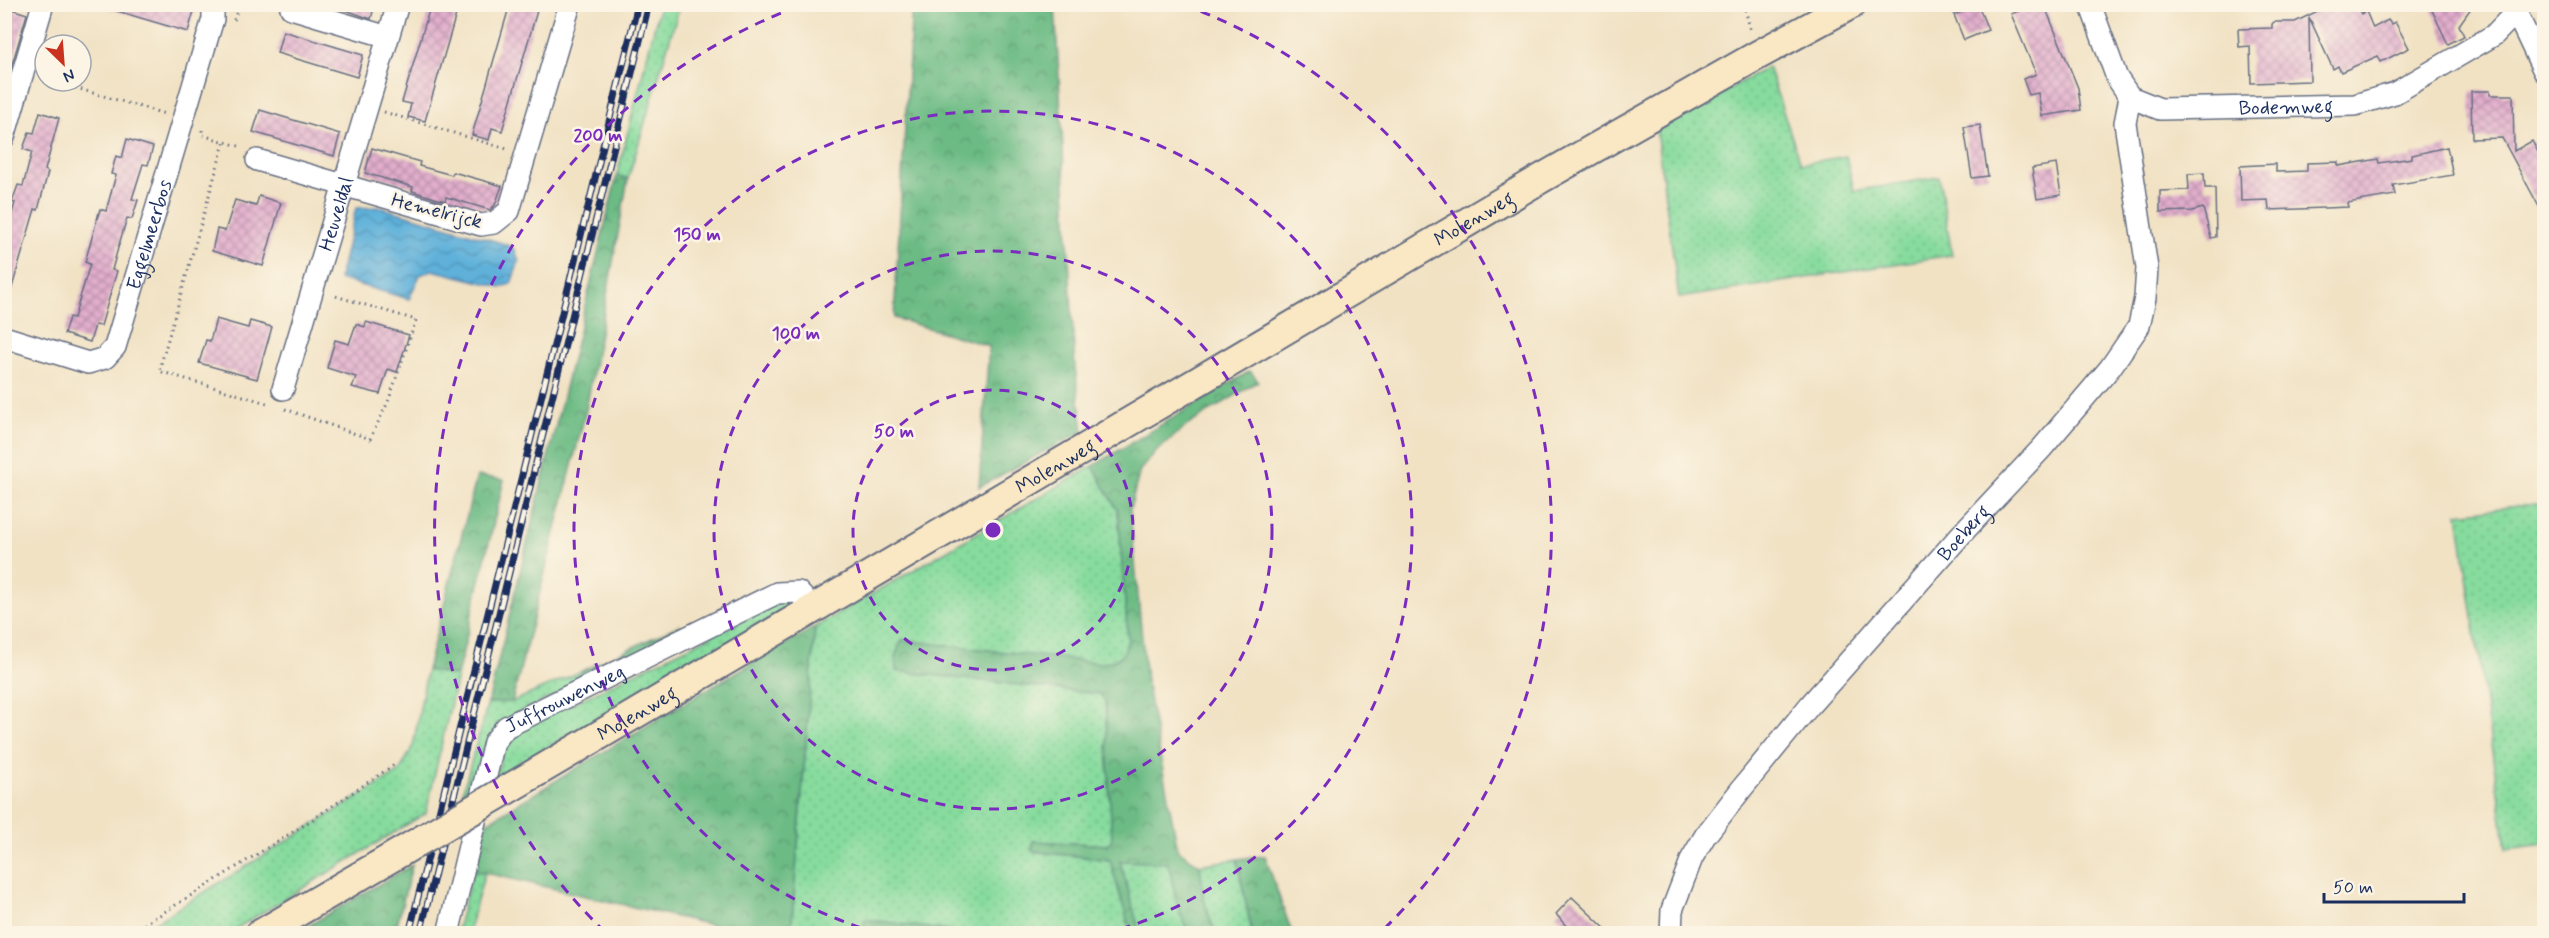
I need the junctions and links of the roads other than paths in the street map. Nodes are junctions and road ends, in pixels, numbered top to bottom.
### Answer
1 (43, 4) edge
2 (213, 4) edge
3 (398, 4) edge
4 (570, 4) edge
5 (1852, 4) edge
6 (2090, 4) edge
7 (291, 8) dead end
8 (2517, 8) edge
9 (388, 37) junction
10 (2544, 71) edge
11 (2130, 97) junction
12 (4, 136) edge
13 (258, 160) road end
14 (345, 186) junction
15 (4, 337) edge
16 (283, 389) dead end
17 (813, 609) junction
18 (260, 933) edge
19 (448, 933) edge
20 (1671, 933) edge

1 - 12 street
2 - 15 street, Eggelmeerbos
3 - 9 street, Heuveldal
4 - 14 street, Hemelrijck
5 - 17 main road, Molenweg
6 - 11 street
7 - 9 street
8 - 10 street
8 - 11 street, Bodemweg
9 - 14 street, Heuveldal
11 - 20 street, Boeberg
13 - 14 street, Hemelrijck
14 - 16 street, Heuveldal
17 - 18 main road, Molenweg, bridge
17 - 19 street, Juffrouwenweg

